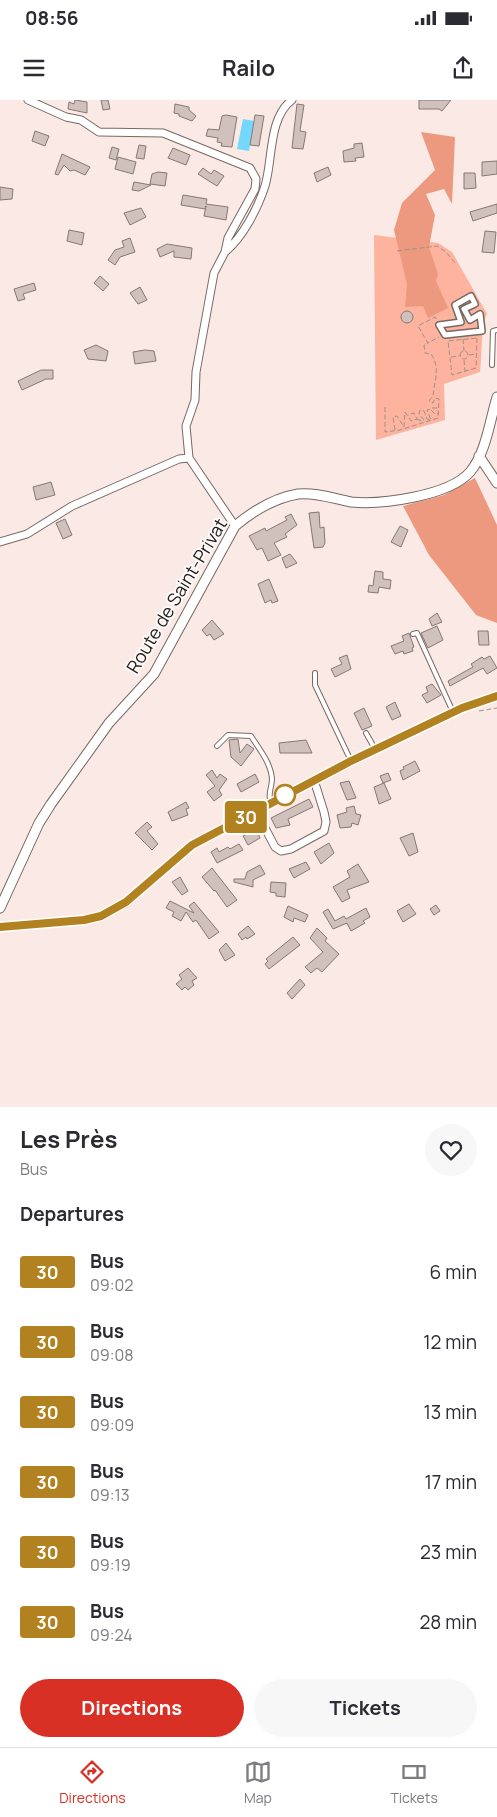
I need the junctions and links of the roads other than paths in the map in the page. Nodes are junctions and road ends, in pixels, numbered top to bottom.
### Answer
1 (28, 100) edge
2 (292, 100) edge
3 (225, 252) junction
4 (497, 330) edge
5 (444, 334) joint
6 (492, 365) dead end
7 (497, 397) edge
8 (479, 456) junction
9 (189, 458) junction
10 (497, 483) edge
11 (235, 526) junction
12 (0, 542) edge
13 (413, 634) dead end
14 (315, 673) dead end
15 (497, 696) edge
16 (453, 712) junction
17 (366, 733) dead end
18 (217, 746) dead end
19 (374, 750) junction
20 (351, 761) junction
21 (314, 780) junction
22 (271, 803) junction
23 (256, 811) junction
24 (0, 908) edge
25 (0, 927) edge

1 - 3 street
2 - 3 street
3 - 9 street
4 - 6 lane
5 - 5 street
7 - 8 street, Route de Saint-Privat
8 - 10 street
8 - 11 street, Route de Saint-Privat
9 - 11 street
9 - 12 street
11 - 24 street, Route de Saint-Privat
13 - 16 lane
14 - 20 lane
15 - 16 street
16 - 19 street
17 - 19 lane
18 - 22 lane
19 - 20 street
20 - 21 street
21 - 22 street
21 - 23 street
22 - 23 street
23 - 25 street

